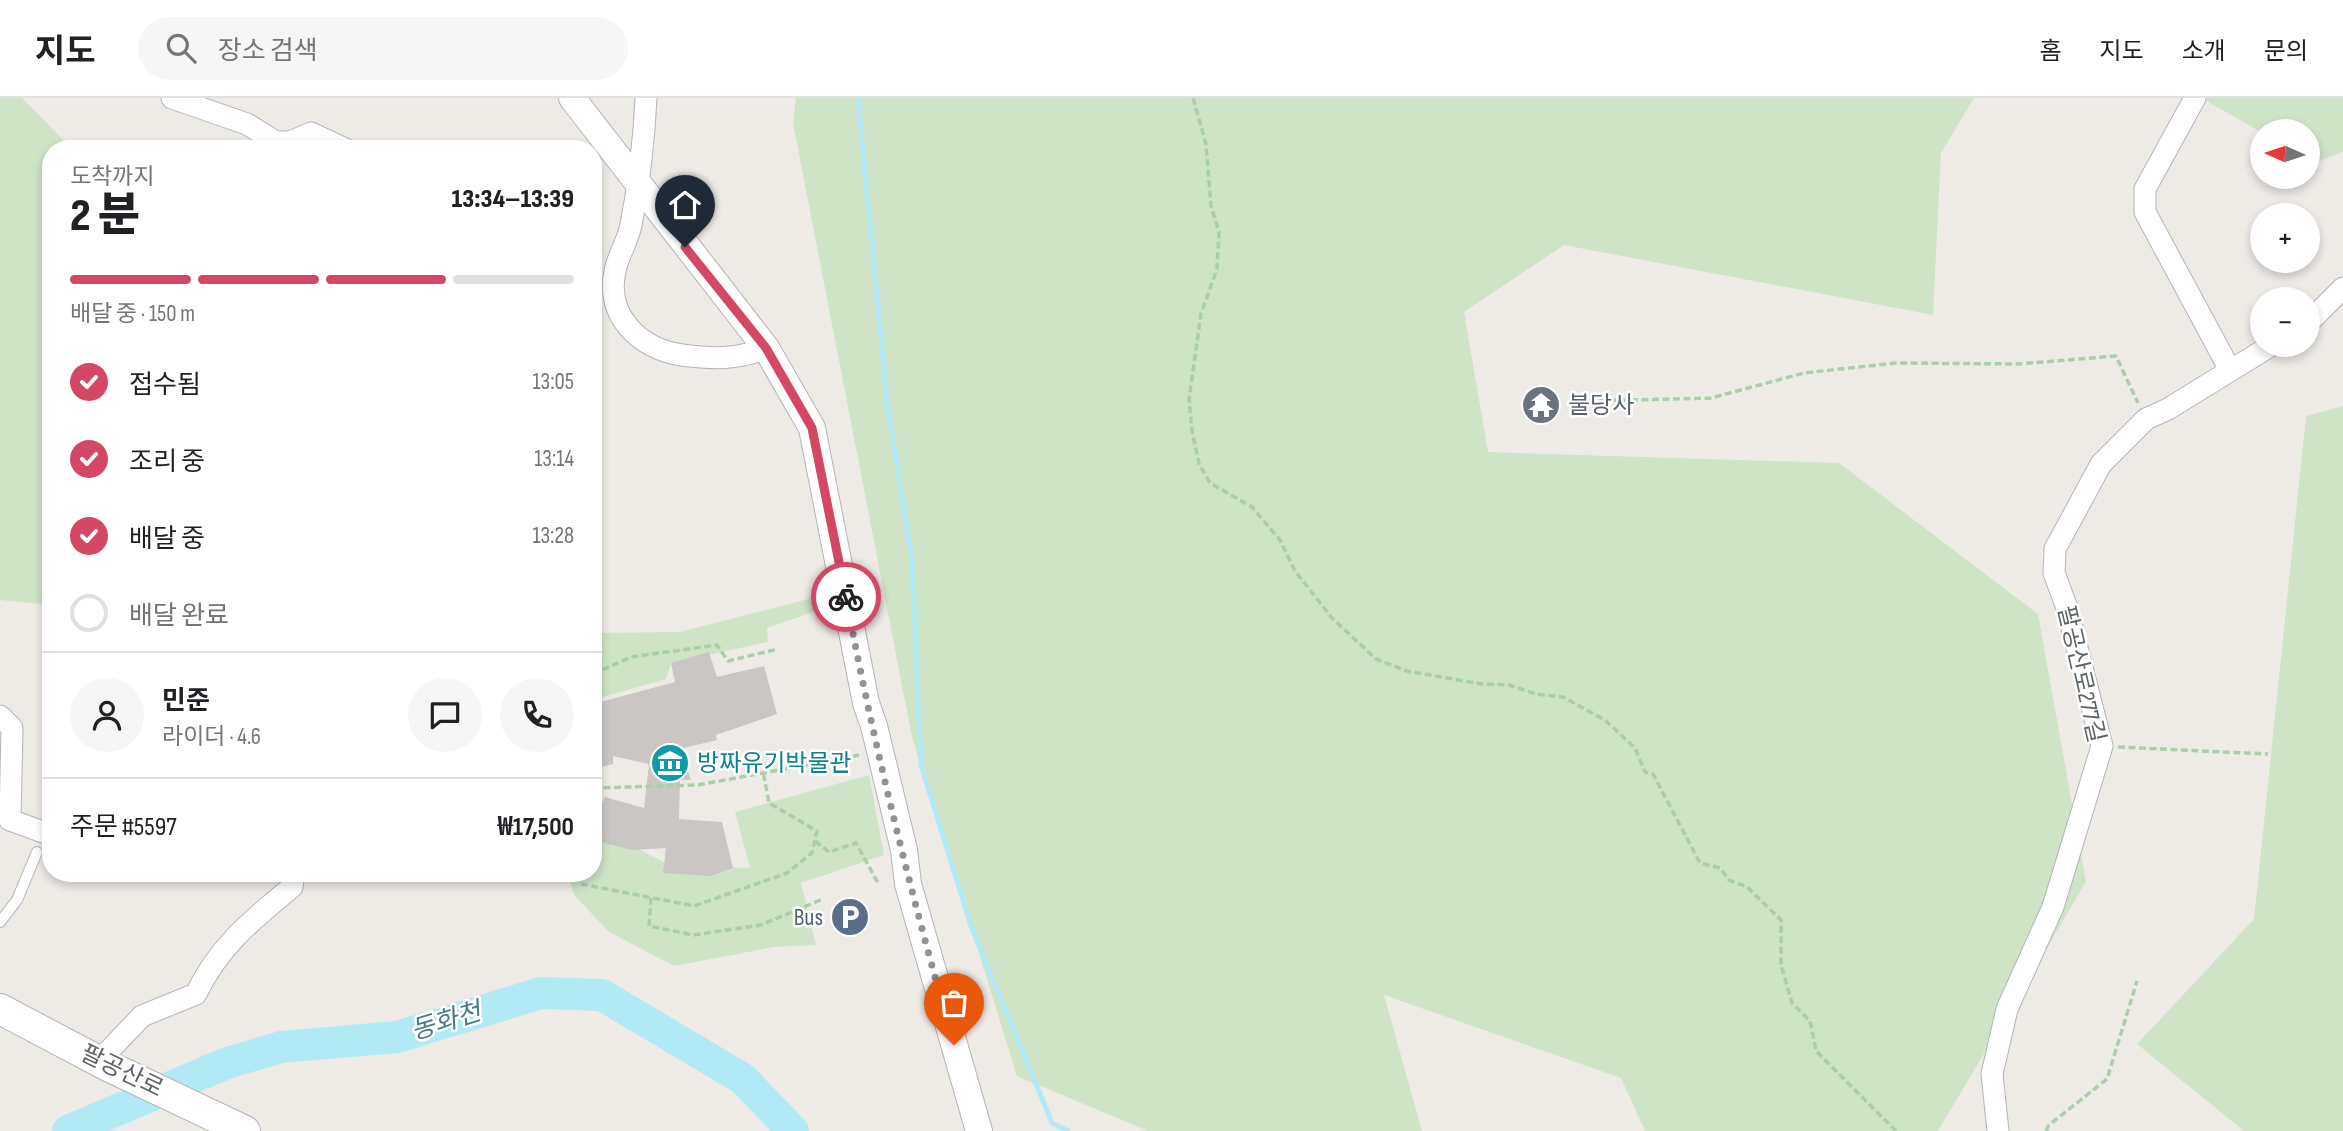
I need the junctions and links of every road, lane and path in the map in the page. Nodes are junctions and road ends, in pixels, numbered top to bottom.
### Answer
1 (172, 98) edge
2 (572, 98) edge
3 (646, 98) edge
4 (1193, 98) edge
5 (2195, 98) edge
6 (273, 140) edge
7 (295, 140) edge
8 (326, 140) edge
9 (637, 187) junction
10 (2343, 288) edge
11 (604, 298) edge
12 (2320, 311) edge
13 (766, 348) junction
14 (2252, 357) edge
15 (2230, 370) junction
16 (1589, 401) dead end
17 (2146, 419) junction
18 (778, 649) dead end
19 (602, 670) edge
20 (0, 716) edge
21 (2102, 746) junction
22 (879, 751) junction
23 (2268, 754) dead end
24 (763, 771) junction
25 (602, 788) edge
26 (42, 832) edge
27 (815, 841) junction
28 (37, 852) dead end
29 (293, 882) edge
30 (878, 883) dead end
31 (581, 884) dead end
32 (651, 898) junction
33 (823, 899) dead end
34 (0, 922) edge
35 (2137, 981) dead end
36 (0, 1009) edge
37 (104, 1064) junction
38 (245, 1131) edge
39 (979, 1131) edge
40 (1896, 1131) edge
41 (1998, 1131) edge
42 (2046, 1131) edge

1 - 6 street
2 - 9 street
3 - 9 street
4 - 40 path
5 - 15 street
7 - 8 street
9 - 11 street
9 - 13 street
10 - 12 street
11 - 13 street
13 - 22 street
14 - 15 street, 팔공산로277길
15 - 17 street, 팔공산로277길
16 - 17 path
17 - 21 street, 팔공산로277길
18 - 19 path
20 - 26 street
21 - 23 path
21 - 41 street, 팔공산로277길
22 - 24 path
22 - 39 street
24 - 25 path
24 - 27 path
27 - 30 path
27 - 32 path
28 - 34 lane
29 - 37 street
31 - 32 path
32 - 33 path
35 - 42 path
36 - 37 main road, 팔공산로
37 - 38 main road, 팔공산로

